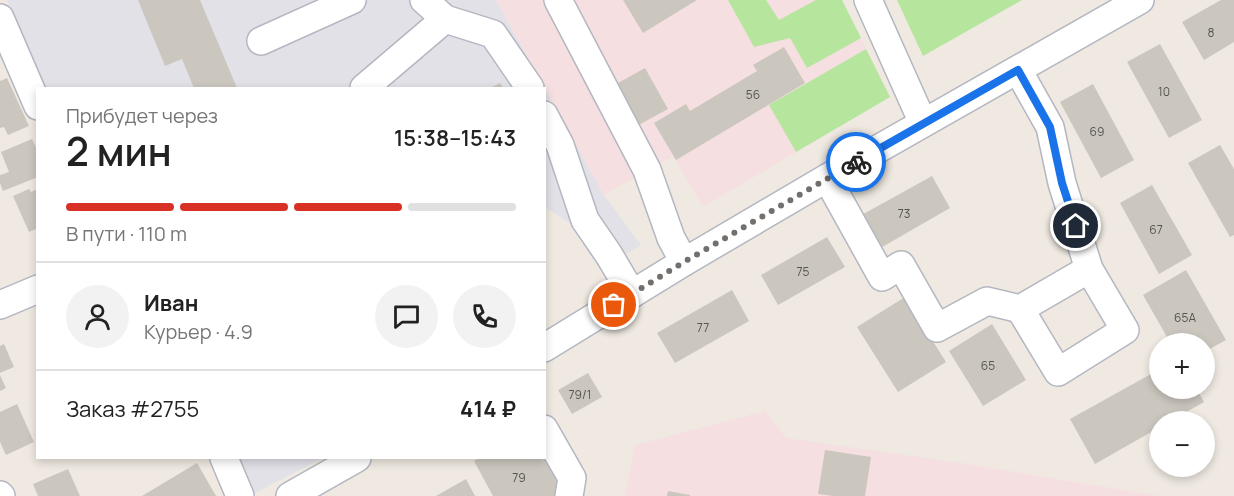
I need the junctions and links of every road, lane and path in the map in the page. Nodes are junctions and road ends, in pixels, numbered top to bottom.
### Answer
1 (352, 0) edge
2 (424, 0) edge
3 (558, 0) edge
4 (868, 0) edge
5 (1140, 0) edge
6 (0, 18) edge
7 (445, 19) junction
8 (261, 41) dead end
9 (1018, 70) junction
10 (365, 87) edge
11 (529, 87) edge
12 (36, 101) edge
13 (546, 120) edge
14 (923, 123) junction
15 (827, 178) junction
16 (684, 262) junction
17 (1089, 269) junction
18 (36, 290) edge
19 (632, 294) junction
20 (0, 305) edge
21 (1020, 309) junction
22 (546, 347) edge
23 (546, 432) edge
24 (224, 459) edge
25 (348, 460) edge
26 (240, 496) edge
27 (290, 496) edge
28 (569, 496) edge

1 - 8 street
2 - 7 street
3 - 16 street
4 - 14 street
5 - 9 street
6 - 12 street
7 - 10 street
7 - 11 street
9 - 14 street
9 - 17 street
13 - 19 street
14 - 15 street
15 - 16 street
15 - 21 street
16 - 19 street
17 - 21 street
17 - 21 street
18 - 20 street
19 - 22 street
23 - 28 street
24 - 26 street
25 - 27 street

